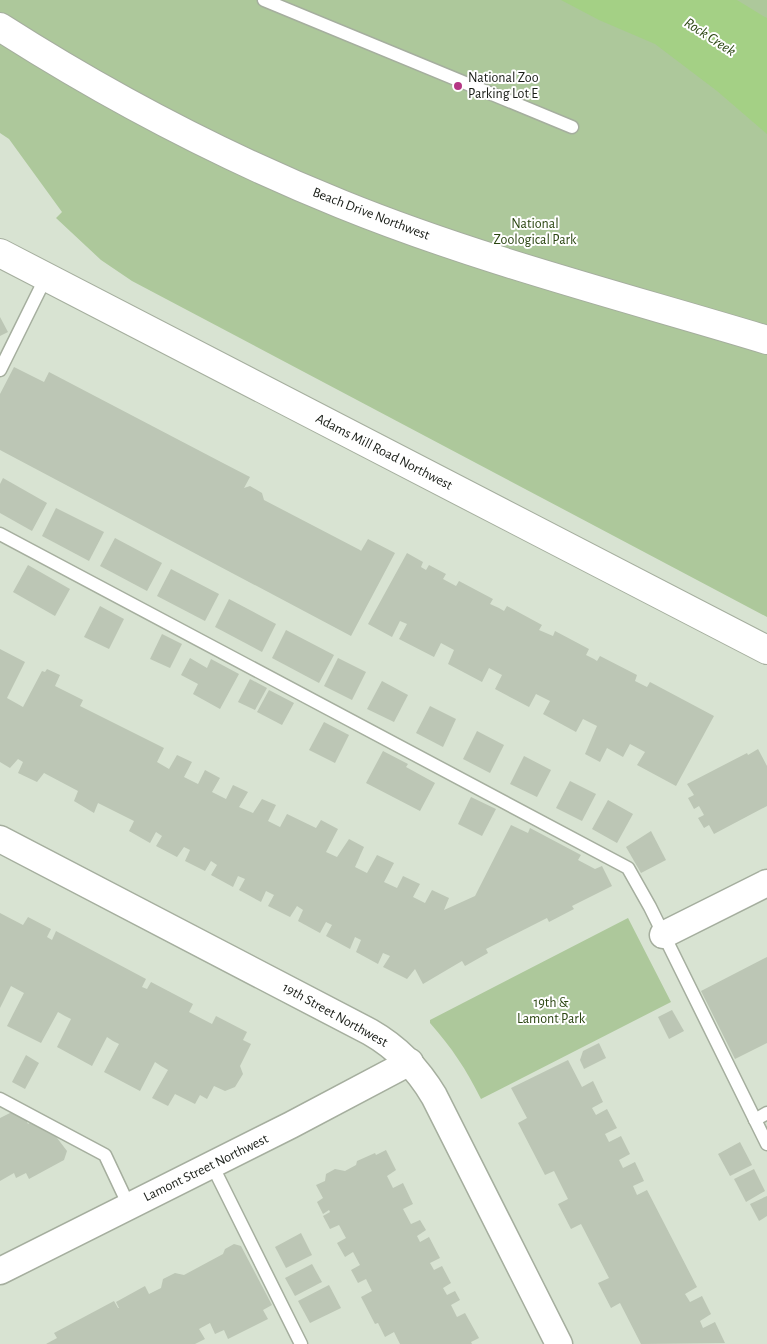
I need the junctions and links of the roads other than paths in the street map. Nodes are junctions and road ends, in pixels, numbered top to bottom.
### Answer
1 (264, 0) edge
2 (0, 27) edge
3 (572, 127) dead end
4 (0, 253) edge
5 (46, 277) junction
6 (767, 340) edge
7 (0, 370) edge
8 (0, 534) edge
9 (767, 650) edge
10 (0, 840) edge
11 (767, 883) edge
12 (663, 935) junction
13 (410, 1062) junction
14 (0, 1099) edge
15 (767, 1113) edge
16 (755, 1120) junction
17 (767, 1144) edge
18 (212, 1165) junction
19 (129, 1206) junction
20 (0, 1271) edge
21 (301, 1344) edge
22 (559, 1344) edge

1 - 3 lane
2 - 6 main road, Beach Drive Northwest
4 - 5 main road, Adams Mill Road Northwest
5 - 7 lane
5 - 9 main road, Adams Mill Road Northwest
8 - 12 lane
10 - 13 street, 19th Street Northwest
11 - 12 street
12 - 16 lane
13 - 18 street, Lamont Street Northwest
13 - 22 street, 19th Street Northwest
14 - 19 lane
15 - 16 lane
16 - 17 lane
18 - 19 street, Lamont Street Northwest
18 - 21 lane
19 - 20 street, Lamont Street Northwest

